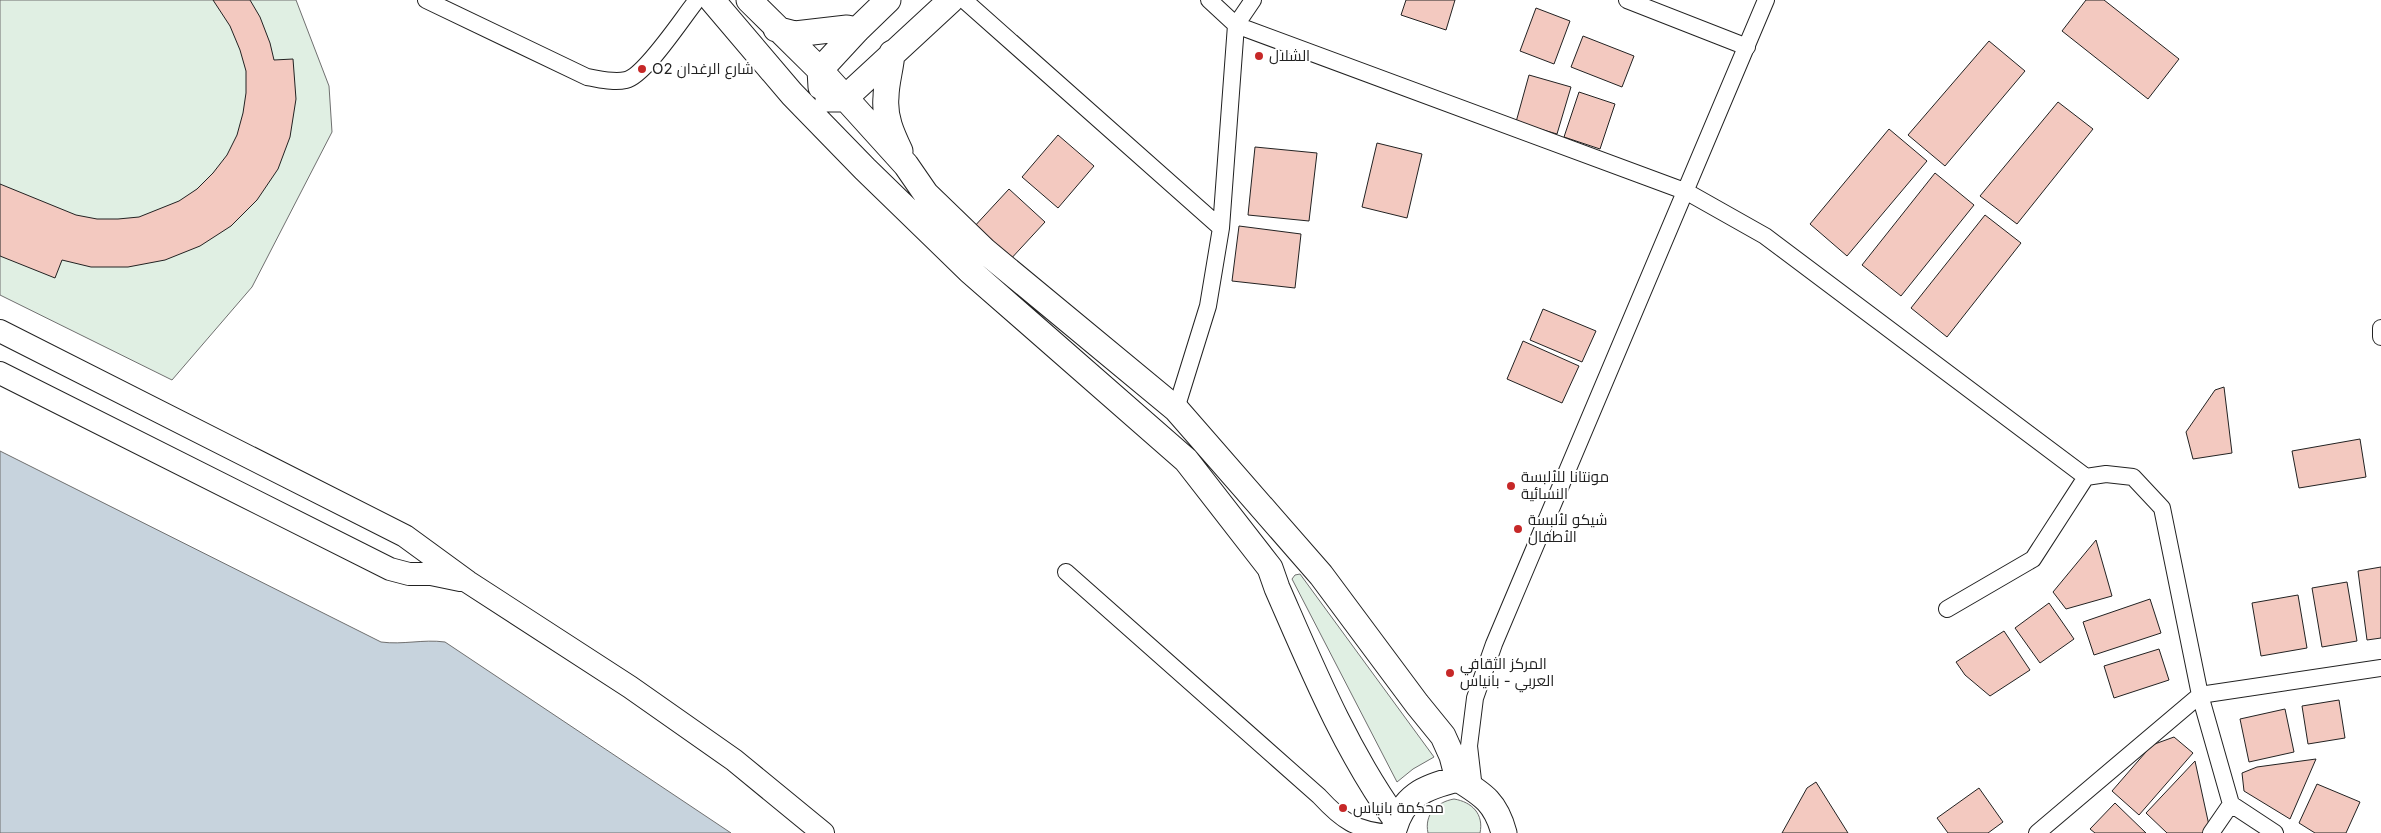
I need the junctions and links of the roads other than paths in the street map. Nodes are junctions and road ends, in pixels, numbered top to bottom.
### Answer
1 (426, 0) edge
2 (749, 0) edge
3 (888, 0) edge
4 (951, 0) edge
5 (964, 0) edge
6 (1209, 0) edge
7 (1253, 0) edge
8 (1627, 0) edge
9 (1766, 0) edge
10 (709, 3) edge
11 (1236, 25) junction
12 (776, 29) junction
13 (857, 30) junction
14 (1747, 47) junction
15 (892, 53) junction
16 (820, 70) junction
17 (832, 98) junction
18 (906, 165) junction
19 (865, 169) junction
20 (1687, 192) junction
21 (1221, 228) junction
22 (2381, 328) edge
23 (0, 330) edge
24 (2381, 337) edge
25 (0, 374) edge
26 (1176, 409) junction
27 (2086, 477) junction
28 (1294, 545) junction
29 (1270, 568) junction
30 (1066, 572) dead end
31 (468, 582) junction
32 (1947, 609) dead end
33 (2381, 668) edge
34 (2200, 695) junction
35 (1466, 784) junction
36 (2231, 804) junction
37 (1505, 827) edge
38 (1393, 829) edge
39 (823, 833) edge
40 (2037, 833) edge
41 (2211, 833) edge
42 (2275, 833) edge

1 - 10 street
2 - 12 main road
3 - 13 main road
4 - 15 main road
5 - 21 street
6 - 11 street
7 - 11 street
8 - 14 street
9 - 14 street
10 - 17 main road
10 - 19 main road
11 - 20 street
11 - 21 street
12 - 13 main road
12 - 16 main road
13 - 16 main road
14 - 20 street
15 - 17 main road
15 - 18 main road
16 - 17 main road
17 - 18 main road
17 - 19 main road
18 - 26 main road
19 - 29 main road
20 - 27 street
20 - 35 street
21 - 26 street
22 - 24 street
23 - 31 street
25 - 31 street
26 - 28 main road
27 - 32 street
27 - 34 street
28 - 29 main road
28 - 35 main road
29 - 38 main road
30 - 38 street
31 - 39 street
33 - 34 street
34 - 36 street
34 - 40 street
35 - 37 main road
35 - 38 main road
36 - 41 street
36 - 42 street

